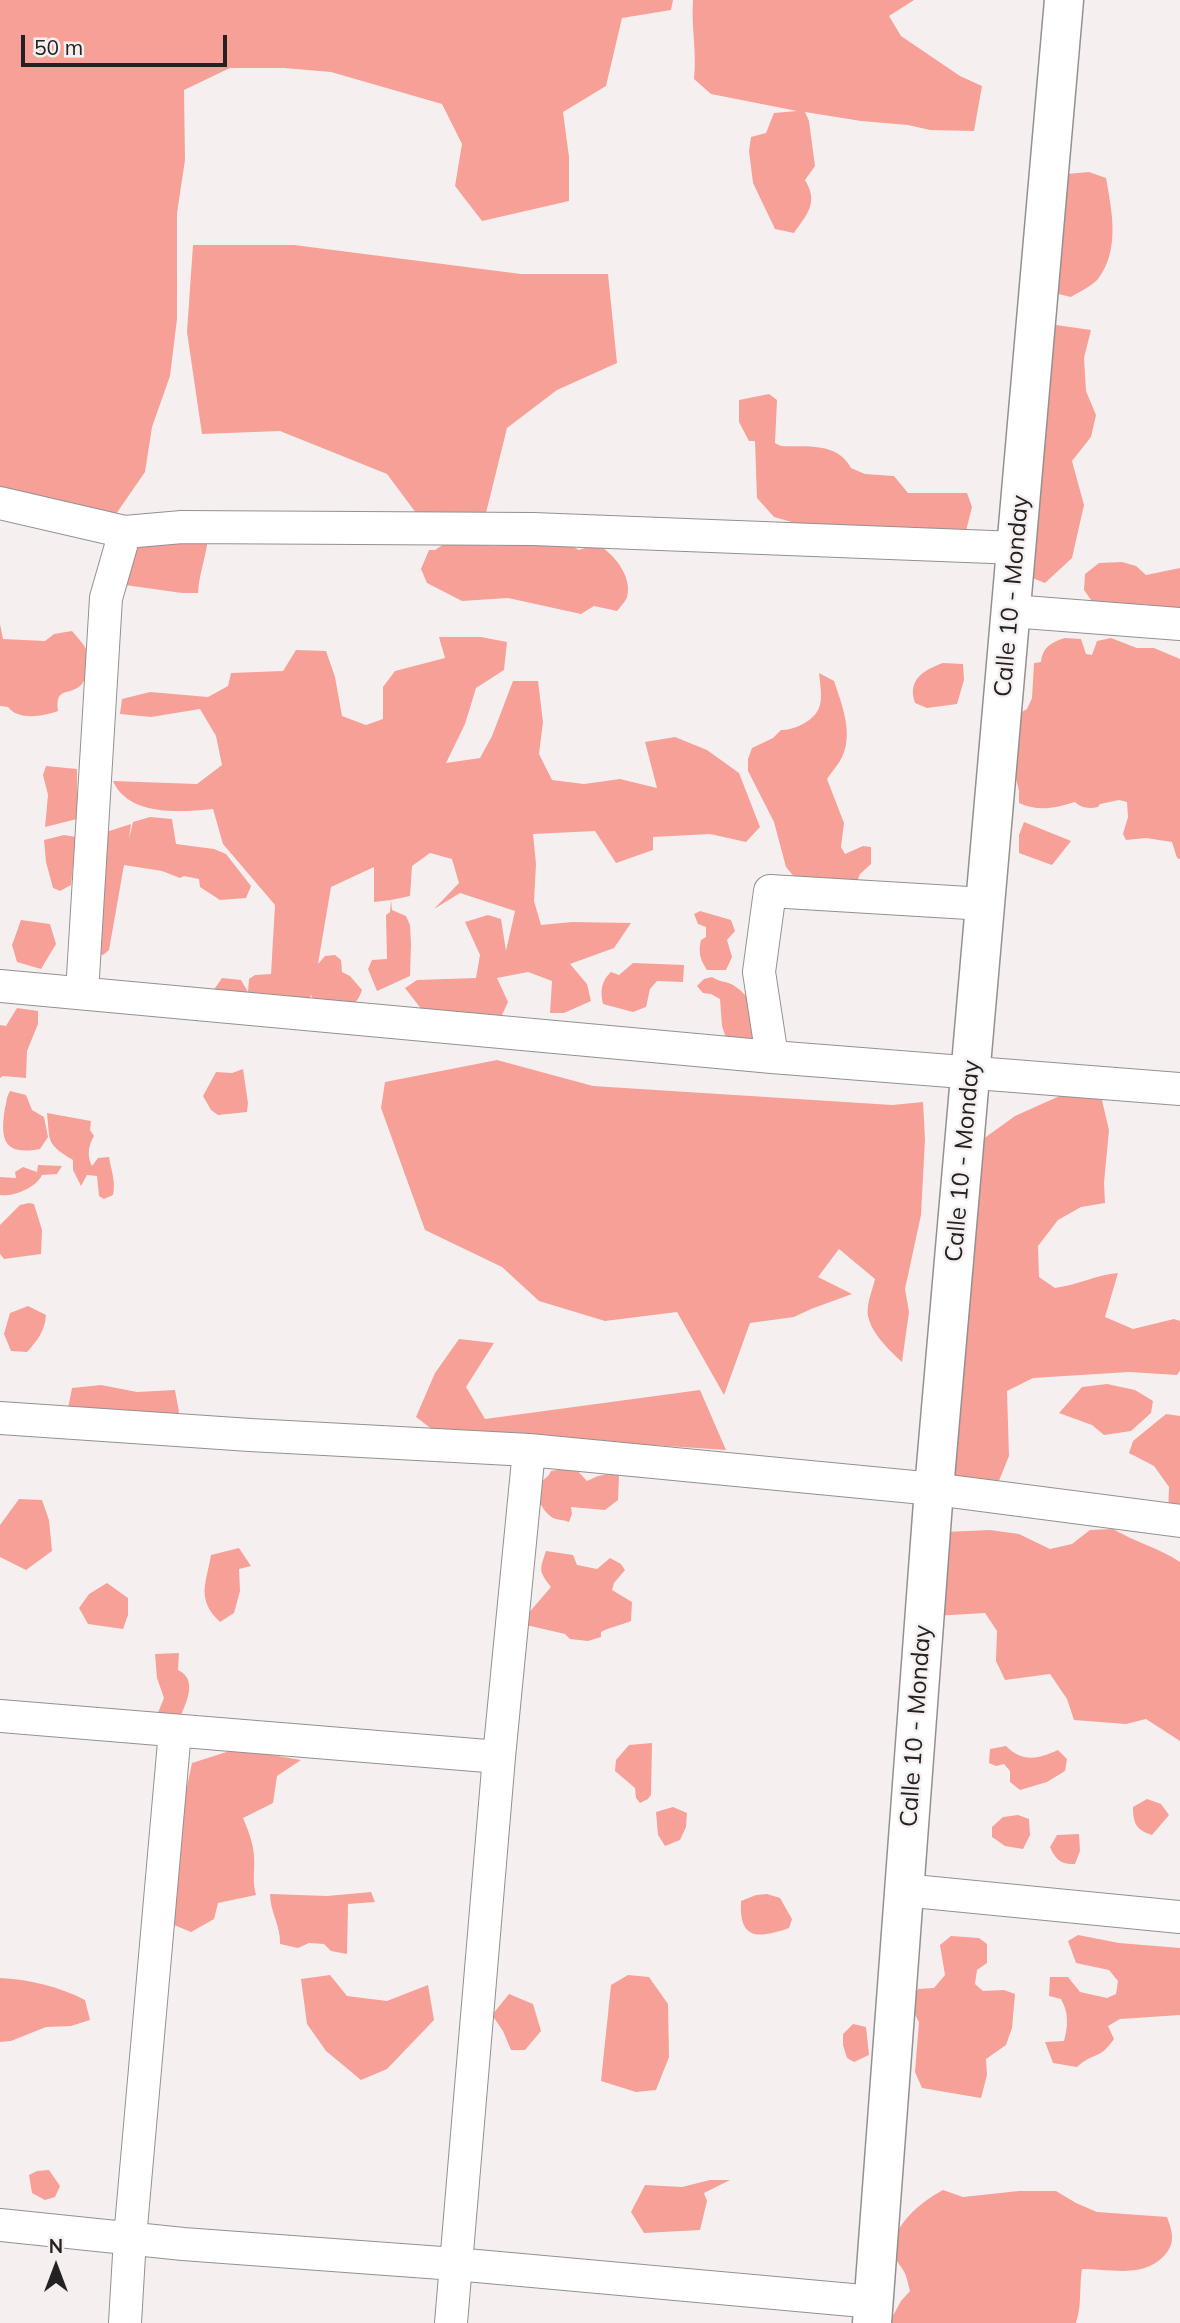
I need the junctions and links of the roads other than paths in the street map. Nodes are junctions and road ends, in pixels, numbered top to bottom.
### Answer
1 (1065, 0) edge
2 (0, 503) edge
3 (125, 532) junction
4 (1017, 548) junction
5 (1011, 611) junction
6 (1180, 624) edge
7 (985, 904) junction
8 (0, 986) edge
9 (82, 993) junction
10 (772, 1056) junction
11 (970, 1073) junction
12 (1180, 1089) edge
13 (0, 1418) edge
14 (528, 1450) junction
15 (934, 1489) junction
16 (1180, 1521) edge
17 (0, 1716) edge
18 (175, 1731) junction
19 (499, 1757) junction
20 (903, 1890) junction
21 (1180, 1917) edge
22 (0, 2225) edge
23 (130, 2238) junction
24 (455, 2264) junction
25 (873, 2312) edge
26 (125, 2323) edge
27 (451, 2323) edge

1 - 4 street, Calle 10 - Monday
2 - 3 street
3 - 4 street
3 - 9 street
4 - 5 street, Calle 10 - Monday
5 - 6 street
5 - 7 street, Calle 10 - Monday
7 - 10 street
7 - 11 street, Calle 10 - Monday
8 - 9 street
9 - 10 street
10 - 11 street
11 - 12 street
11 - 15 street, Calle 10 - Monday
13 - 14 street
14 - 15 street
14 - 19 street
15 - 16 street
15 - 20 street, Calle 10 - Monday
17 - 18 street
18 - 19 street
18 - 23 street
19 - 24 street
20 - 21 street
20 - 25 street, Calle 10 - Monday
22 - 23 street
23 - 24 street
23 - 26 street
24 - 25 street
24 - 27 street

